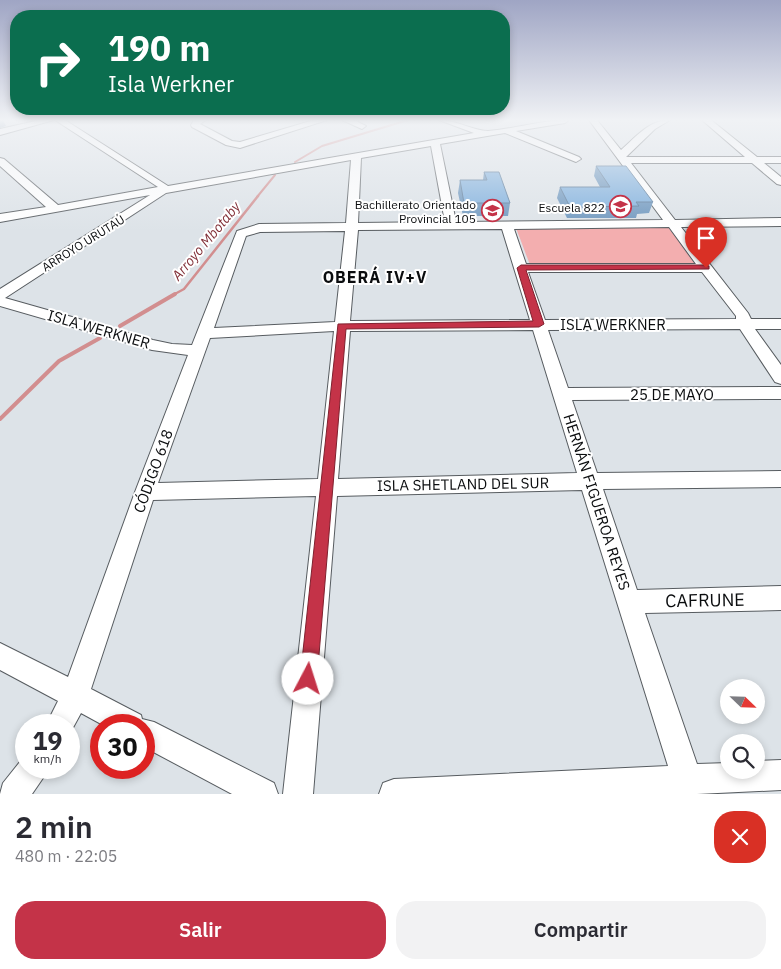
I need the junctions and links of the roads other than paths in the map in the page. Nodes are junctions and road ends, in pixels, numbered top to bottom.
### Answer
1 (118, 157) edge
2 (350, 157) edge
3 (356, 157) edge
4 (438, 157) edge
5 (571, 157) edge
6 (750, 157) edge
7 (622, 158) joint
8 (576, 159) dead end
9 (754, 160) junction
10 (781, 160) edge
11 (0, 161) edge
12 (781, 182) edge
13 (166, 190) junction
14 (56, 208) junction
15 (0, 218) edge
16 (781, 222) edge
17 (672, 223) junction
18 (506, 224) junction
19 (451, 225) junction
20 (352, 226) junction
21 (521, 268) junction
22 (706, 268) junction
23 (0, 296) edge
24 (0, 301) edge
25 (539, 324) junction
26 (744, 324) junction
27 (781, 324) edge
28 (342, 326) junction
29 (202, 341) junction
30 (781, 378) edge
31 (781, 393) edge
32 (562, 394) junction
33 (781, 479) edge
34 (590, 481) junction
35 (326, 487) junction
36 (145, 492) junction
37 (781, 598) edge
38 (629, 602) junction
39 (0, 656) edge
40 (75, 696) junction
41 (66, 714) edge
42 (110, 714) edge
43 (155, 738) edge
44 (781, 775) edge
45 (25, 779) edge
46 (687, 780) junction
47 (14, 794) edge
48 (263, 794) edge
49 (298, 794) edge
50 (394, 794) edge

1 - 13 street
2 - 13 street
3 - 20 street
4 - 19 street
5 - 8 street
6 - 9 street
7 - 9 street
7 - 17 street
9 - 10 street
9 - 12 street
11 - 14 street
13 - 14 street
13 - 23 street, ARROYO URUTAÚ
14 - 15 street
16 - 17 street
17 - 18 street
17 - 22 street
18 - 19 street
18 - 21 street, HERNÁN FIGUEROA REYES
19 - 20 street
20 - 28 street
20 - 29 street, CÓDIGO 618
21 - 22 street
21 - 25 street, HERNÁN FIGUEROA REYES
22 - 26 street
24 - 29 street, ISLA WERKNER
25 - 26 street, ISLA WERKNER
25 - 28 street, ISLA WERKNER
25 - 32 street, HERNÁN FIGUEROA REYES
26 - 27 street, ISLA WERKNER
26 - 30 street
28 - 29 street, ISLA WERKNER
28 - 35 street
29 - 36 street, CÓDIGO 618
31 - 32 street, 25 DE MAYO
32 - 34 street, HERNÁN FIGUEROA REYES
33 - 34 street, ISLA SHETLAND DEL SUR
34 - 35 street, ISLA SHETLAND DEL SUR
34 - 38 street, HERNÁN FIGUEROA REYES
35 - 36 street, ISLA SHETLAND DEL SUR
35 - 49 street
36 - 40 street, CÓDIGO 618
37 - 38 street, CAFRUNE
38 - 46 street, HERNÁN FIGUEROA REYES
39 - 40 street
40 - 41 street, CÓDIGO 618
40 - 42 street
43 - 48 street
44 - 46 street
45 - 47 street
46 - 50 street

